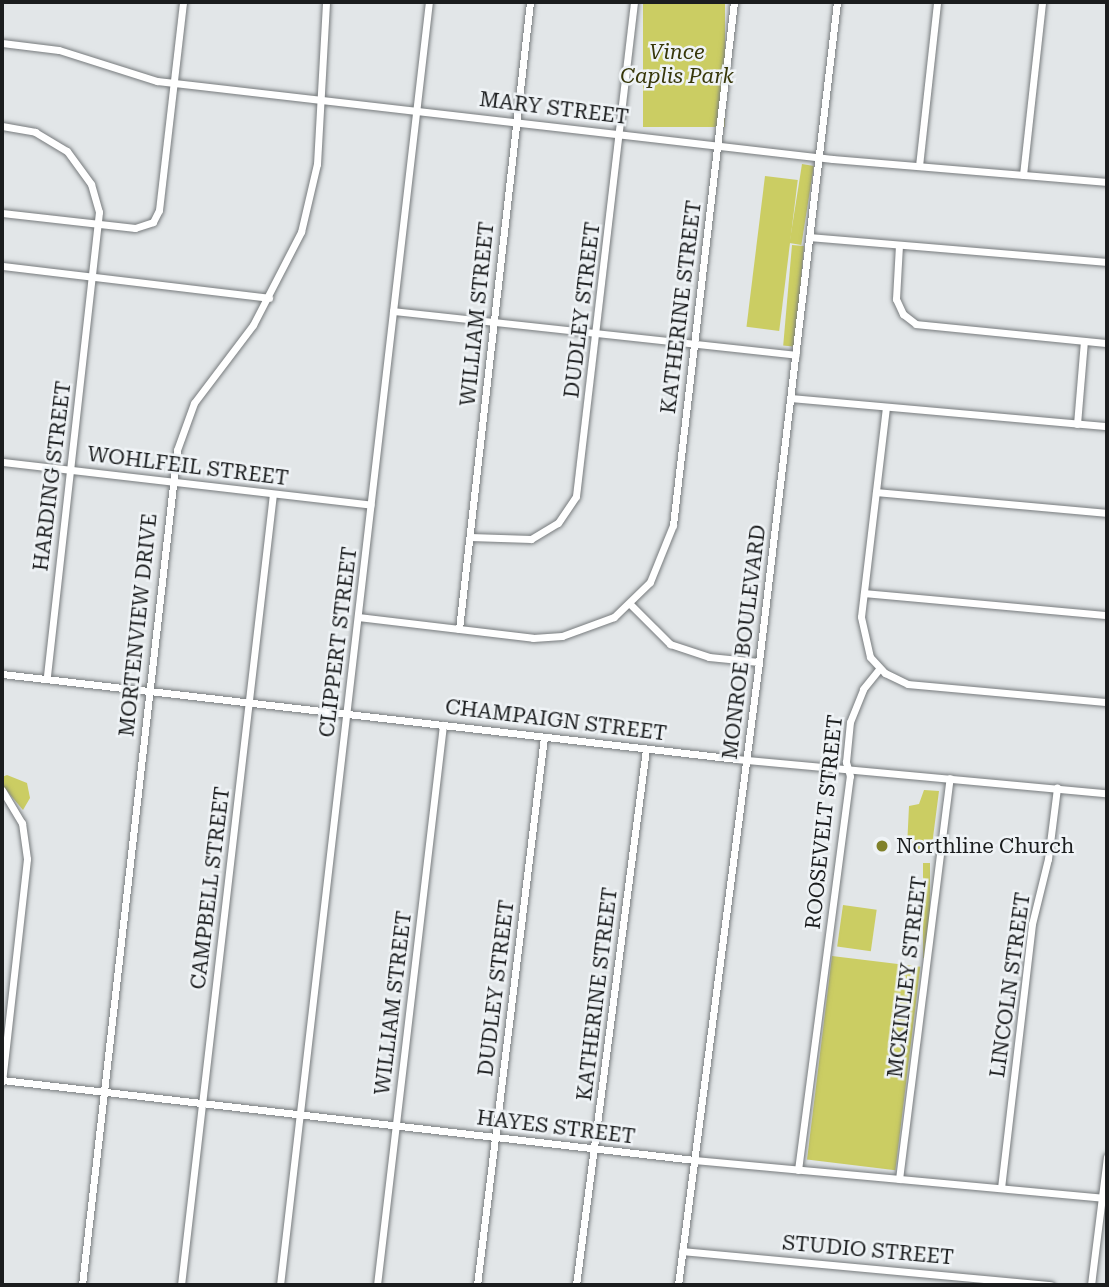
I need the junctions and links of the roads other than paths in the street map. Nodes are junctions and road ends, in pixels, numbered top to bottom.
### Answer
1 (183, 2) edge
2 (326, 2) edge
3 (429, 2) edge
4 (530, 2) edge
5 (634, 2) edge
6 (734, 2) edge
7 (837, 2) edge
8 (937, 2) edge
9 (1042, 2) edge
10 (2, 43) edge
11 (174, 82) junction
12 (321, 98) junction
13 (416, 109) junction
14 (516, 122) junction
15 (2, 126) edge
16 (620, 134) junction
17 (718, 145) junction
18 (819, 158) junction
19 (919, 166) junction
20 (1023, 175) junction
21 (1107, 182) edge
22 (2, 213) edge
23 (99, 224) junction
24 (809, 237) junction
25 (899, 245) junction
26 (1107, 262) edge
27 (2, 266) edge
28 (94, 276) junction
29 (269, 298) junction
30 (393, 311) junction
31 (495, 321) junction
32 (596, 333) junction
33 (1084, 341) junction
34 (1107, 343) edge
35 (695, 344) junction
36 (796, 355) junction
37 (791, 398) junction
38 (886, 407) junction
39 (1077, 424) junction
40 (1107, 426) edge
41 (2, 462) edge
42 (70, 470) junction
43 (172, 481) junction
44 (876, 492) junction
45 (273, 494) junction
46 (371, 505) junction
47 (1107, 513) edge
48 (470, 537) junction
49 (864, 593) junction
50 (630, 604) junction
51 (1107, 615) edge
52 (358, 617) junction
53 (459, 629) junction
54 (759, 662) junction
55 (879, 669) junction
56 (2, 674) edge
57 (47, 679) junction
58 (149, 690) junction
59 (249, 702) junction
60 (1107, 702) edge
61 (347, 713) junction
62 (443, 725) junction
63 (544, 737) junction
64 (646, 748) junction
65 (747, 760) junction
66 (848, 769) junction
67 (950, 778) junction
68 (1057, 788) junction
69 (2, 790) edge
70 (1107, 793) edge
71 (2, 1081) edge
72 (103, 1092) junction
73 (203, 1103) junction
74 (300, 1114) junction
75 (396, 1126) junction
76 (495, 1137) junction
77 (595, 1149) junction
78 (1107, 1157) edge
79 (695, 1160) junction
80 (798, 1170) junction
81 (899, 1180) junction
82 (1001, 1188) junction
83 (1105, 1197) edge
84 (682, 1251) junction
85 (82, 1285) edge
86 (181, 1285) edge
87 (280, 1285) edge
88 (377, 1285) edge
89 (477, 1285) edge
90 (576, 1285) edge
91 (678, 1285) edge
92 (1050, 1285) edge
93 (1091, 1285) edge

1 - 11 street
2 - 12 street, MORTENVIEW DRIVE
3 - 13 street, CLIPPERT STREET
4 - 14 street, WILLIAM STREET
5 - 16 street, DUDLEY STREET
6 - 17 street, KATHERINE STREET
7 - 18 street, MONROE BOULEVARD
8 - 19 street
9 - 20 street
10 - 11 street, MARY STREET
11 - 12 street, MARY STREET
11 - 23 street
12 - 13 street, MARY STREET
12 - 29 street, MORTENVIEW DRIVE
13 - 14 street, MARY STREET
13 - 30 street, CLIPPERT STREET
14 - 16 street, MARY STREET
14 - 31 street, WILLIAM STREET
15 - 23 street, HARDING STREET
16 - 17 street, MARY STREET
16 - 32 street, DUDLEY STREET
17 - 18 street, MARY STREET
17 - 35 street, KATHERINE STREET
18 - 19 street, MARY STREET
18 - 24 street, MONROE BOULEVARD
19 - 20 street, MARY STREET
20 - 21 street, MARY STREET
22 - 23 street
23 - 28 street, HARDING STREET
24 - 25 street
24 - 36 street, MONROE BOULEVARD
25 - 26 street
25 - 33 street
27 - 28 street
28 - 29 street
28 - 42 street, HARDING STREET
29 - 43 street, MORTENVIEW DRIVE
30 - 31 street
30 - 46 street, CLIPPERT STREET
31 - 32 street
31 - 48 street, WILLIAM STREET
32 - 35 street
32 - 48 street, DUDLEY STREET
33 - 34 street
33 - 39 street
35 - 36 street
35 - 50 street, KATHERINE STREET
36 - 37 street, MONROE BOULEVARD
37 - 38 street
37 - 54 street, MONROE BOULEVARD
38 - 39 street
38 - 44 street
39 - 40 street
41 - 42 street, WOHLFEIL STREET
42 - 43 street, WOHLFEIL STREET
42 - 57 street, HARDING STREET
43 - 45 street, WOHLFEIL STREET
43 - 58 street, MORTENVIEW DRIVE
44 - 47 street
44 - 49 street
45 - 46 street, WOHLFEIL STREET
45 - 59 street, CAMPBELL STREET
46 - 52 street, CLIPPERT STREET
48 - 53 street, WILLIAM STREET
49 - 51 street
49 - 55 street
50 - 53 street
50 - 54 street
52 - 53 street
52 - 61 street, CLIPPERT STREET
54 - 65 street, MONROE BOULEVARD
55 - 60 street
55 - 66 street, ROOSEVELT STREET
56 - 57 street, CHAMPAIGN STREET
57 - 58 street, CHAMPAIGN STREET
58 - 59 street, CHAMPAIGN STREET
58 - 72 street, MORTENVIEW DRIVE
59 - 61 street, CHAMPAIGN STREET
59 - 73 street, CAMPBELL STREET
61 - 62 street, CHAMPAIGN STREET
61 - 74 street, CLIPPERT STREET
62 - 63 street, CHAMPAIGN STREET
62 - 75 street, WILLIAM STREET
63 - 64 street, CHAMPAIGN STREET
63 - 76 street, DUDLEY STREET
64 - 65 street, CHAMPAIGN STREET
64 - 77 street, KATHERINE STREET
65 - 66 street, CHAMPAIGN STREET
65 - 79 street, MONROE BOULEVARD
66 - 67 street, CHAMPAIGN STREET
66 - 80 street, ROOSEVELT STREET
67 - 68 street, CHAMPAIGN STREET
67 - 81 street, MCKINLEY STREET
68 - 70 street, CHAMPAIGN STREET
68 - 82 street, LINCOLN STREET
69 - 71 street
71 - 72 street, HAYES STREET
72 - 73 street, HAYES STREET
72 - 85 street, MORTENVIEW DRIVE
73 - 74 street, HAYES STREET
73 - 86 street, CAMPBELL STREET
74 - 75 street, HAYES STREET
74 - 87 street, CLIPPERT STREET
75 - 76 street, HAYES STREET
75 - 88 street, WILLIAM STREET
76 - 77 street, HAYES STREET
76 - 89 street, DUDLEY STREET
77 - 79 street, HAYES STREET
77 - 90 street, KATHERINE STREET
78 - 83 street
79 - 80 street, HAYES STREET
79 - 84 street, MONROE BOULEVARD
80 - 81 street, HAYES STREET
81 - 82 street, HAYES STREET
82 - 83 street, HAYES STREET
83 - 93 street
84 - 91 street, MONROE BOULEVARD
84 - 92 street, STUDIO STREET

